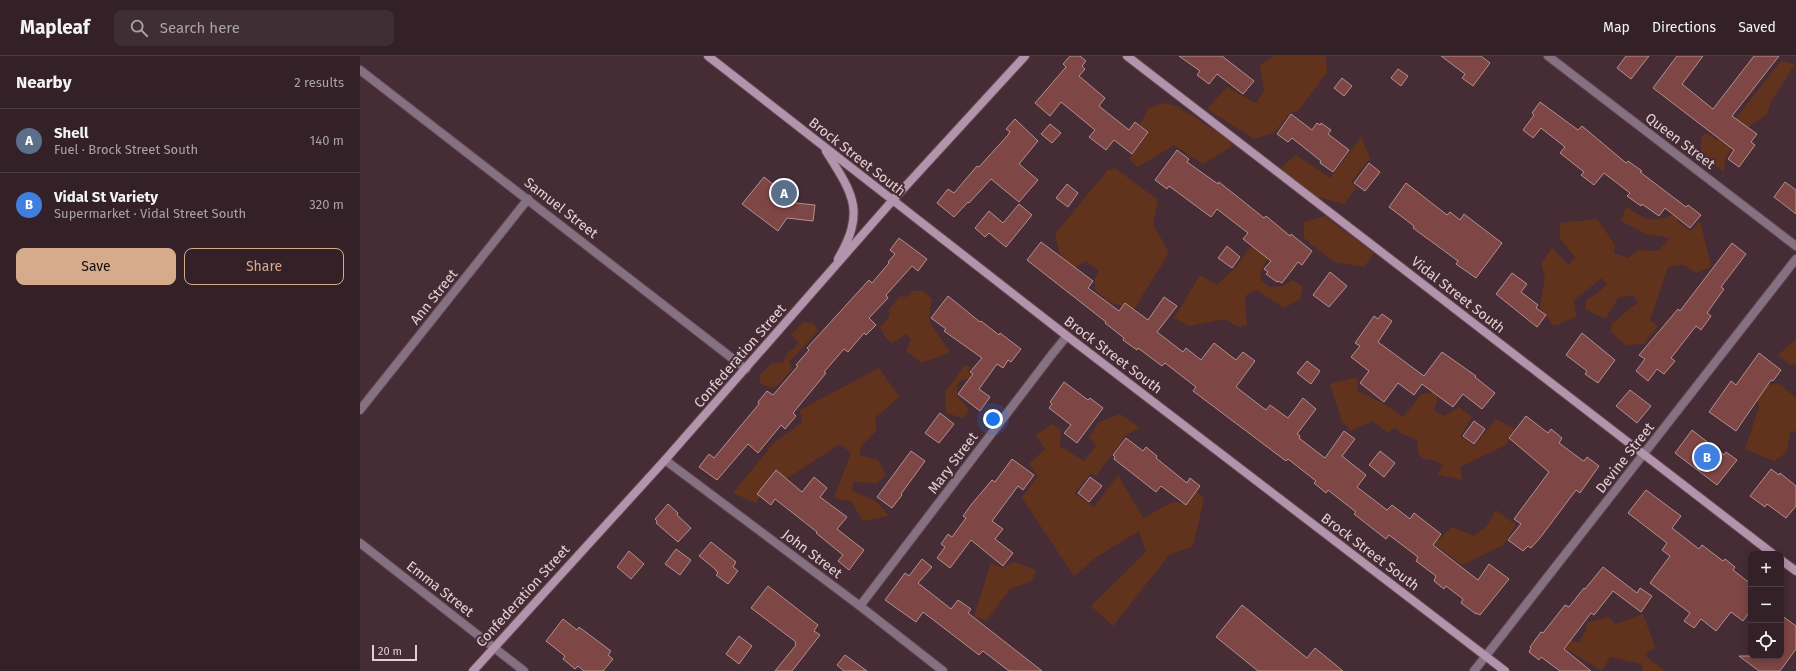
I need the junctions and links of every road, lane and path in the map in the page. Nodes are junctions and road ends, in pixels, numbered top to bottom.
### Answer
1 (708, 56) edge
2 (1025, 56) edge
3 (1128, 56) edge
4 (1548, 56) edge
5 (360, 70) edge
6 (822, 146) junction
7 (528, 199) junction
8 (892, 201) junction
9 (1796, 246) edge
10 (1796, 259) edge
11 (829, 273) junction
12 (1067, 336) junction
13 (746, 369) junction
14 (360, 410) edge
15 (1644, 455) junction
16 (665, 460) junction
17 (360, 543) edge
18 (1769, 551) edge
19 (1784, 562) edge
20 (1796, 571) edge
21 (860, 606) junction
22 (493, 647) junction
23 (1486, 656) junction
24 (473, 671) edge
25 (524, 671) edge
26 (943, 671) edge
27 (1474, 671) edge
28 (1505, 671) edge

1 - 6 main road, Brock Street South
2 - 8 main road, Confederation Street
3 - 15 main road, Vidal Street South
4 - 9 street, Queen Street
5 - 7 street, Samuel Street
6 - 8 main road, Brock Street South
6 - 11 main road
7 - 13 street, Samuel Street
7 - 14 street, Ann Street
8 - 11 main road, Confederation Street
8 - 12 main road, Brock Street South
10 - 15 street, Devine Street
11 - 13 main road, Confederation Street
12 - 21 street, Mary Street
12 - 23 main road, Brock Street South
13 - 16 main road, Confederation Street
15 - 18 main road, Vidal Street South
15 - 23 street, Devine Street
16 - 21 street, John Street
16 - 22 main road, Confederation Street
17 - 22 street, Emma Street
19 - 20 main road
21 - 26 street, John Street
22 - 24 main road, Confederation Street
22 - 25 street, Emma Street
23 - 27 street, Devine Street
23 - 28 main road, Brock Street South

